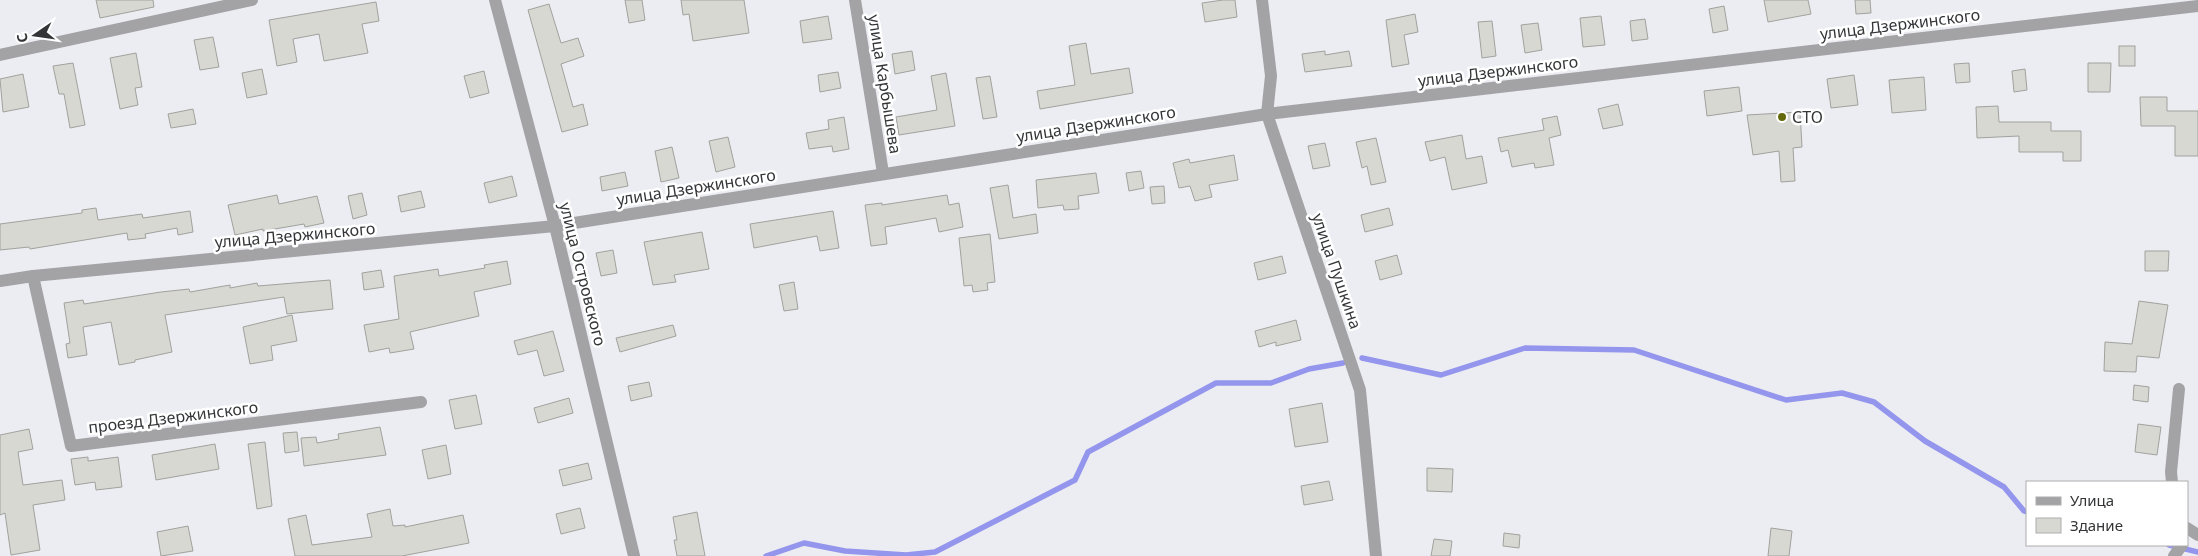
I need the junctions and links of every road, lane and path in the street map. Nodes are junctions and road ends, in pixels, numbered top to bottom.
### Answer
1 (252, 0) edge
2 (495, 0) edge
3 (855, 0) edge
4 (1262, 0) edge
5 (2198, 6) edge
6 (0, 55) edge
7 (1267, 114) junction
8 (883, 173) junction
9 (555, 226) junction
10 (33, 276) junction
11 (0, 281) edge
12 (2179, 389) dead end
13 (422, 402) dead end
14 (2172, 481) edge
15 (632, 555) edge
16 (1376, 556) edge

1 - 6 street
2 - 9 street, улица Островского
3 - 8 street, улица Карбышева
4 - 7 street, улица Пушкина
5 - 7 street, улица Дзержинского
7 - 8 street, улица Дзержинского
7 - 16 street, улица Пушкина
8 - 9 street, улица Дзержинского
9 - 10 street, улица Дзержинского
9 - 15 street, улица Островского
10 - 11 street, улица Дзержинского
10 - 13 street, проезд Дзержинского
12 - 14 street

